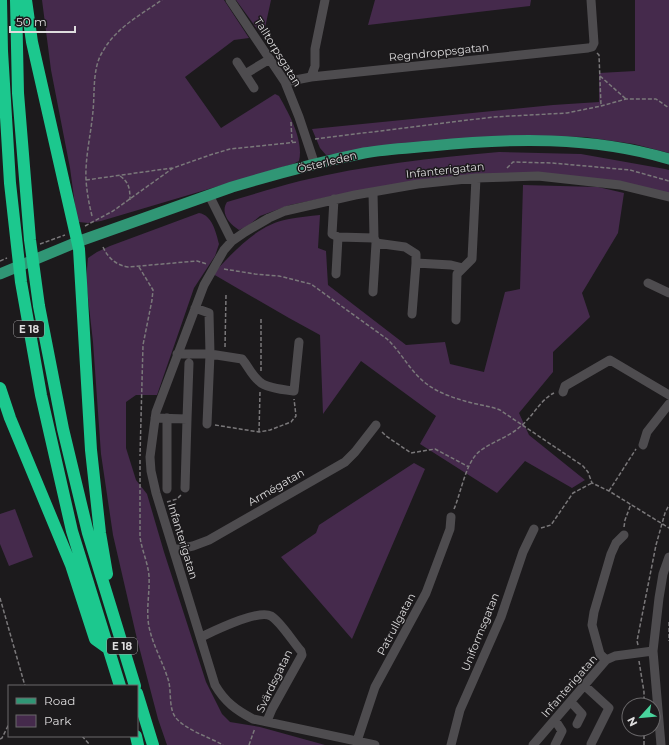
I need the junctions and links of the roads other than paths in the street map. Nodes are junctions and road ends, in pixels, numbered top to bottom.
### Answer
1 (1, 0) edge
2 (16, 0) edge
3 (26, 0) edge
4 (230, 0) edge
5 (325, 0) edge
6 (591, 0) edge
7 (270, 59) junction
8 (237, 62) dead end
9 (245, 74) junction
10 (311, 77) junction
11 (285, 82) junction
12 (254, 88) dead end
13 (669, 159) edge
14 (315, 165) junction
15 (476, 178) junction
16 (373, 192) junction
17 (209, 195) junction
18 (669, 197) edge
19 (334, 199) junction
20 (76, 236) junction
21 (338, 237) junction
22 (232, 241) junction
23 (375, 241) junction
24 (416, 263) junction
25 (463, 268) junction
26 (0, 274) edge
27 (336, 274) dead end
28 (648, 283) dead end
29 (373, 292) dead end
30 (669, 293) edge
31 (195, 308) junction
32 (412, 314) dead end
33 (456, 320) dead end
34 (298, 342) dead end
35 (178, 354) junction
36 (210, 354) junction
37 (189, 363) dead end
38 (0, 388) edge
39 (563, 392) road end
40 (669, 395) edge
41 (669, 404) edge
42 (155, 418) junction
43 (167, 418) junction
44 (187, 419) junction
45 (207, 424) road end
46 (376, 424) road end
47 (643, 445) road end
48 (185, 488) road end
49 (167, 489) dead end
50 (451, 516) road end
51 (534, 529) road end
52 (624, 535) road end
53 (174, 550) junction
54 (669, 557) edge
55 (110, 606) junction
56 (201, 638) junction
57 (108, 649) junction
58 (653, 651) junction
59 (606, 660) junction
60 (120, 685) edge
61 (135, 685) edge
62 (585, 686) junction
63 (138, 696) edge
64 (571, 702) junction
65 (555, 720) junction
66 (267, 721) junction
67 (577, 724) dead end
68 (340, 741) edge
69 (359, 743) edge
70 (591, 744) edge
71 (153, 745) edge
72 (375, 745) edge
73 (451, 745) edge
74 (533, 745) edge
75 (555, 745) edge
76 (661, 745) edge

1 - 57 highway, E 18
2 - 55 highway, E 18
3 - 20 highway, E 18
4 - 7 street, Talltorpsgatan
5 - 10 street
6 - 10 street, Regndroppsgatan
7 - 9 street
7 - 11 street, Talltorpsgatan
8 - 9 street
9 - 12 street
10 - 11 street, Regndroppsgatan
11 - 14 street, Talltorpsgatan
13 - 14 main road, Österleden
14 - 17 main road, Österleden
15 - 16 street, Infanterigatan
15 - 18 street, Infanterigatan
15 - 25 street
16 - 19 street, Infanterigatan
16 - 23 street
17 - 20 main road, Österleden
17 - 22 street
19 - 21 street
19 - 22 street, Infanterigatan
20 - 26 main road, Österleden
20 - 55 highway, E 18
21 - 23 street
21 - 27 street
22 - 31 street, Infanterigatan
23 - 24 street
23 - 29 street
24 - 25 street
24 - 32 street
25 - 33 street
28 - 30 street
31 - 35 street, Infanterigatan
31 - 36 street
34 - 36 street
35 - 36 street
35 - 42 street, Infanterigatan
36 - 45 street
37 - 44 street
38 - 57 highway, E 18
39 - 40 street
41 - 47 street
42 - 43 street
42 - 53 street, Infanterigatan
43 - 44 street
43 - 49 street
44 - 48 street
46 - 53 street, Armégatan
50 - 69 street, Patrullgatan
51 - 73 street, Uniformsgatan
52 - 59 street
53 - 56 street, Infanterigatan
54 - 58 street
55 - 61 highway, E 18
56 - 66 street, Infanterigatan
56 - 66 street, Svärdsgatan
57 - 60 highway, E 18
58 - 59 street, Infanterigatan
58 - 76 street
59 - 62 street, Infanterigatan
62 - 64 street, Infanterigatan
62 - 70 street
63 - 71 highway
64 - 65 street, Infanterigatan
64 - 67 street
65 - 74 street, Infanterigatan
65 - 75 street
66 - 68 street, Infanterigatan
68 - 69 street, Infanterigatan
69 - 72 street, Infanterigatan

